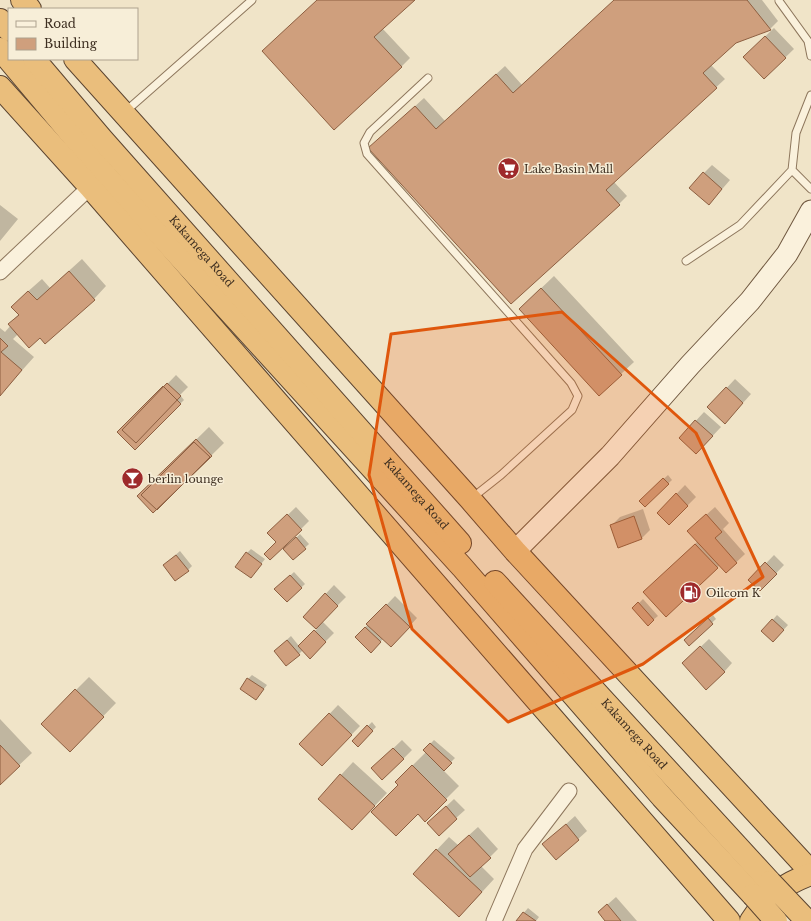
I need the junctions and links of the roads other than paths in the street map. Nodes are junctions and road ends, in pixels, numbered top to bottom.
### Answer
1 (22, 0) edge
2 (252, 0) edge
3 (779, 1) edge
4 (29, 8) edge
5 (0, 20) edge
6 (8, 29) edge
7 (0, 49) edge
8 (811, 56) edge
9 (8, 59) edge
10 (9, 60) edge
11 (35, 60) edge
12 (76, 60) edge
13 (428, 78) dead end
14 (0, 87) edge
15 (811, 94) edge
16 (124, 113) junction
17 (792, 170) junction
18 (90, 187) junction
19 (811, 189) edge
20 (811, 211) edge
21 (686, 260) dead end
22 (0, 272) edge
23 (470, 499) junction
24 (514, 552) junction
25 (569, 791) dead end
26 (811, 873) edge
27 (494, 921) edge
28 (729, 921) edge
29 (751, 921) edge
30 (776, 921) edge
31 (807, 921) edge

1 - 4 highway
2 - 16 lane
3 - 8 lane
5 - 6 highway
7 - 9 highway, Kakamega Road, bridge
10 - 30 highway, Kakamega Road, bridge
11 - 31 highway, Kakamega Road, bridge
12 - 16 highway
13 - 23 lane
14 - 18 highway
15 - 17 lane
16 - 23 highway
17 - 19 lane
17 - 21 lane
18 - 22 street
18 - 28 highway
20 - 24 main road
23 - 24 highway
24 - 26 highway
25 - 27 street
26 - 29 highway

